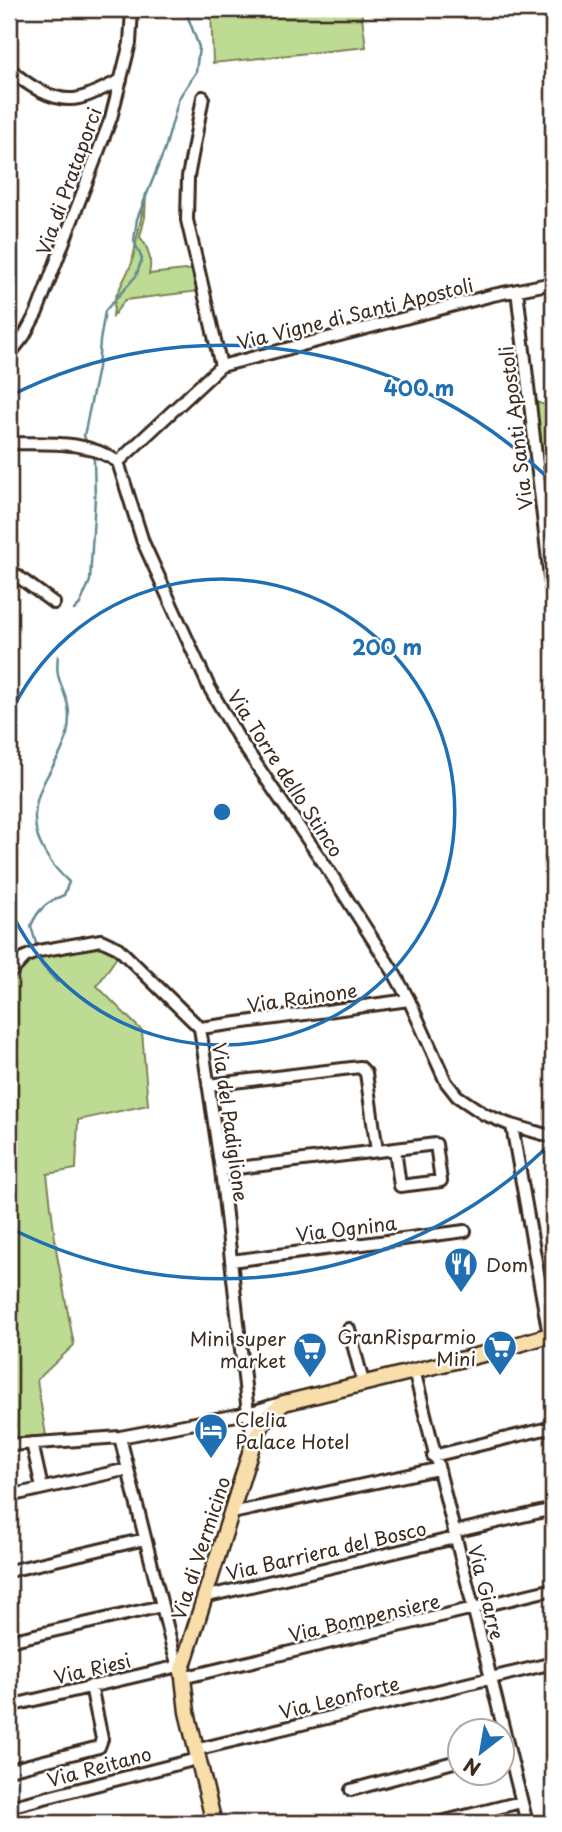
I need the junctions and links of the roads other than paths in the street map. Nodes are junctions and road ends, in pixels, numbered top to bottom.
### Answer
1 (132, 9) edge
2 (9, 68) edge
3 (121, 80) junction
4 (204, 97) dead end
5 (553, 283) edge
6 (517, 290) junction
7 (9, 355) edge
8 (221, 366) junction
9 (9, 443) edge
10 (118, 462) junction
11 (9, 570) edge
12 (54, 603) dead end
13 (553, 604) edge
14 (9, 974) edge
15 (409, 1000) junction
16 (200, 1028) junction
17 (208, 1085) junction
18 (512, 1126) junction
19 (553, 1137) edge
20 (396, 1149) junction
21 (377, 1151) junction
22 (221, 1170) junction
23 (465, 1231) dead end
24 (231, 1261) junction
25 (349, 1329) dead end
26 (551, 1334) edge
27 (414, 1370) junction
28 (363, 1382) junction
29 (284, 1403) junction
30 (248, 1413) junction
31 (264, 1420) junction
32 (553, 1427) edge
33 (120, 1437) junction
34 (254, 1440) junction
35 (32, 1443) junction
36 (9, 1445) edge
37 (433, 1456) junction
38 (128, 1469) junction
39 (437, 1469) junction
40 (42, 1488) junction
41 (9, 1496) edge
42 (553, 1509) edge
43 (232, 1513) junction
44 (455, 1535) junction
45 (145, 1539) junction
46 (9, 1571) edge
47 (553, 1589) edge
48 (204, 1597) junction
49 (162, 1606) junction
50 (473, 1609) junction
51 (9, 1641) edge
52 (553, 1664) edge
53 (181, 1670) junction
54 (491, 1678) junction
55 (91, 1686) junction
56 (9, 1706) edge
57 (499, 1716) edge
58 (197, 1754) junction
59 (447, 1764) edge
60 (9, 1770) edge
61 (516, 1785) edge
62 (351, 1790) dead end
63 (521, 1802) junction
64 (9, 1807) edge
65 (214, 1823) edge
66 (437, 1823) edge
67 (527, 1823) edge

1 - 3 street, Via di Prataporci
2 - 3 street
3 - 7 street, Via di Prataporci
4 - 8 street
5 - 6 street, Via Vigne di Santi Apostoli
6 - 8 street, Via Vigne di Santi Apostoli
6 - 13 street, Via Santi Apostoli
8 - 10 street, Via Vigne di Santi Apostoli
9 - 10 street
10 - 15 street, Via Torre dello Stinco
11 - 12 street
14 - 16 street, Via del Padiglione
15 - 16 street, Via Rainone
15 - 18 street, Via Torre dello Stinco
16 - 17 street, Via del Padiglione
17 - 21 street
17 - 22 street, Via del Padiglione
18 - 19 street, Via Torre dello Stinco
18 - 26 street
20 - 20 street
20 - 21 street
21 - 22 street
22 - 24 street, Via del Padiglione
23 - 24 street, Via Ognina
24 - 30 street, Via del Padiglione
25 - 28 street
26 - 27 main road, Via di Vermicino
27 - 28 main road, Via di Vermicino
27 - 37 street, Via Giarre
28 - 29 main road, Via di Vermicino
29 - 30 street
29 - 31 main road, Via di Vermicino
30 - 31 street
30 - 33 street
30 - 34 street, Via del Padiglione
31 - 34 main road, Via di Vermicino
32 - 37 street
33 - 35 street
33 - 38 street
34 - 43 main road, Via di Vermicino
35 - 36 street
35 - 40 street
37 - 39 street, Via Giarre
38 - 40 street
38 - 45 street
39 - 43 street
39 - 44 street, Via Giarre
40 - 41 street
42 - 44 street, Via Barriera del Bosco
43 - 48 main road, Via di Vermicino
44 - 48 street, Via Barriera del Bosco
44 - 50 street, Via Giarre
45 - 46 street
45 - 49 street
47 - 50 street, Via Bompensiere
48 - 53 main road, Via di Vermicino
49 - 51 street
49 - 53 street
50 - 53 street, Via Bompensiere
50 - 54 street, Via Giarre
52 - 54 street, Via Leonforte
53 - 55 street, Via Riesi
53 - 58 main road, Via di Vermicino
54 - 57 street, Via Giarre
54 - 58 street, Via Leonforte
55 - 56 street, Via Riesi
55 - 60 street
58 - 64 street, Via Reitano
58 - 65 main road, Via di Vermicino
59 - 62 street
61 - 63 street, Via Giarre
63 - 66 street
63 - 67 street, Via Giarre

